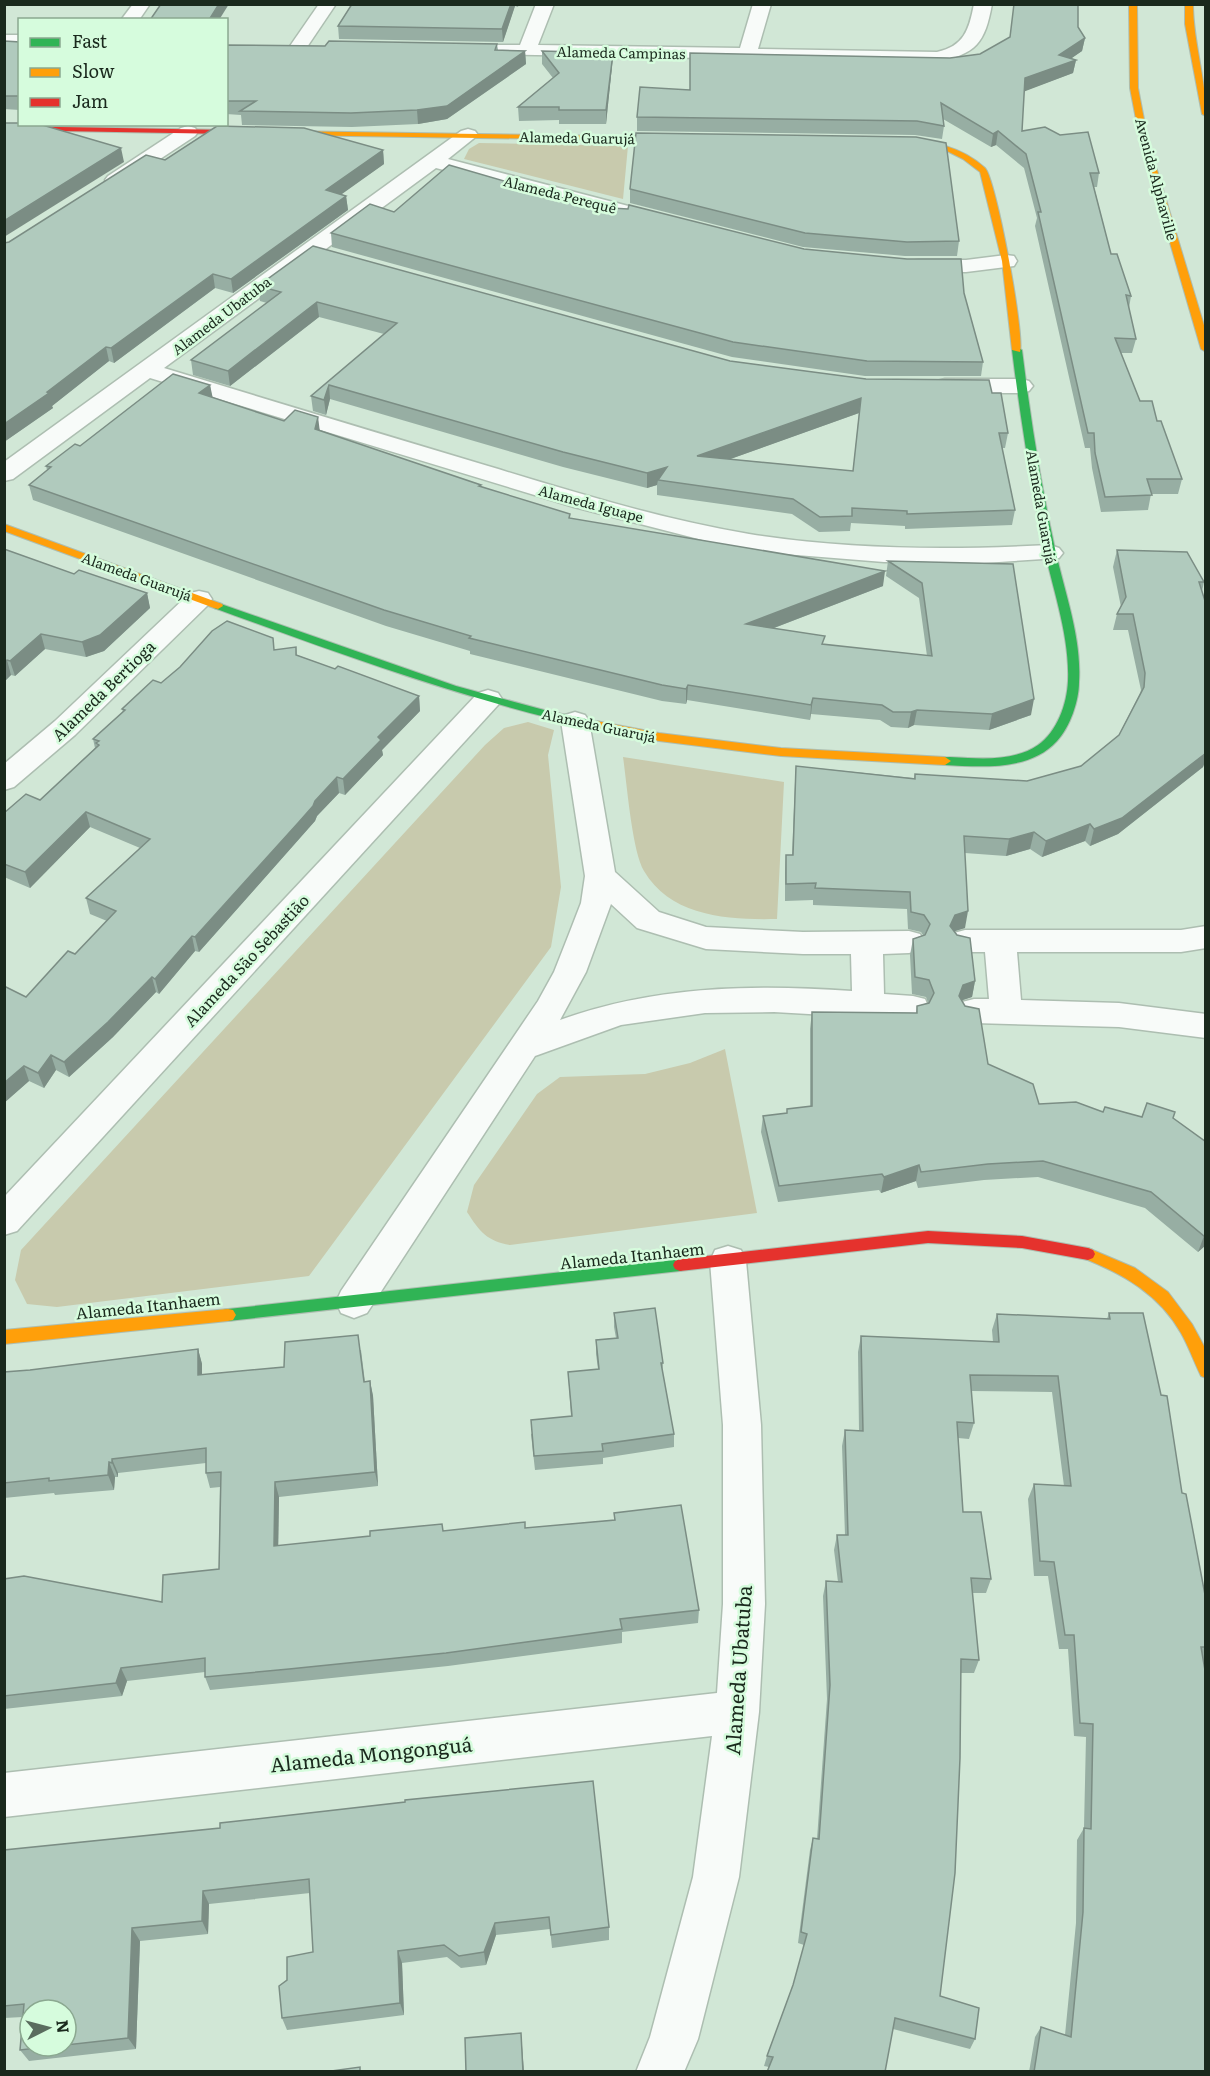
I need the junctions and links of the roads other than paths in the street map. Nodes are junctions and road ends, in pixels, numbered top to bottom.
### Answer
1 (141, 4) edge
2 (328, 4) edge
3 (545, 4) edge
4 (762, 4) edge
5 (982, 4) edge
6 (1133, 4) edge
7 (1189, 4) edge
8 (131, 18) edge
9 (279, 46) edge
10 (299, 46) junction
11 (323, 47) edge
12 (467, 50) edge
13 (527, 51) junction
14 (747, 54) junction
15 (1206, 114) edge
16 (4, 128) edge
17 (188, 132) junction
18 (468, 135) junction
19 (694, 139) edge
20 (884, 142) edge
21 (434, 162) junction
22 (101, 188) edge
23 (677, 224) edge
24 (309, 250) junction
25 (332, 256) edge
26 (1006, 261) junction
27 (897, 265) edge
28 (1206, 350) edge
29 (147, 370) junction
30 (925, 386) edge
31 (1021, 386) junction
32 (4, 474) edge
33 (4, 527) edge
34 (1050, 553) junction
35 (199, 598) junction
36 (488, 699) junction
37 (575, 722) junction
38 (4, 780) edge
39 (600, 876) junction
40 (1206, 937) edge
41 (965, 941) edge
42 (1000, 941) junction
43 (867, 942) junction
44 (909, 942) dead end
45 (868, 1005) junction
46 (913, 1008) dead end
47 (974, 1011) edge
48 (1006, 1012) junction
49 (1206, 1026) edge
50 (523, 1047) junction
51 (4, 1221) edge
52 (728, 1260) junction
53 (354, 1302) junction
54 (4, 1319) edge
55 (63, 1331) junction
56 (4, 1337) edge
57 (1206, 1371) edge
58 (736, 1712) junction
59 (4, 1795) edge
60 (660, 2072) edge

1 - 8 street
2 - 10 street
3 - 13 street
4 - 14 street
5 - 14 street, Alameda Campinas
6 - 28 street, Avenida Alphaville
7 - 15 street
9 - 10 street
10 - 11 street
12 - 13 street, Alameda Campinas
13 - 14 street, Alameda Campinas
16 - 17 street, Alameda Guarujá
17 - 18 street, Alameda Guarujá
17 - 22 street
18 - 19 street, Alameda Guarujá
18 - 21 street, Alameda Ubatuba
20 - 26 street, Alameda Guarujá
21 - 23 street, Alameda Perequê
21 - 24 street, Alameda Ubatuba
24 - 25 street
24 - 29 street, Alameda Ubatuba
26 - 27 street
26 - 31 street, Alameda Guarujá
29 - 32 street, Alameda Ubatuba
29 - 34 street, Alameda Iguape
30 - 31 street
31 - 34 street, Alameda Guarujá
33 - 35 street, Alameda Guarujá
34 - 37 street, Alameda Guarujá
35 - 36 street, Alameda Guarujá
35 - 38 street, Alameda Bertioga
36 - 37 street, Alameda Guarujá
36 - 51 street, Alameda São Sebastião
37 - 39 street
39 - 43 street
39 - 50 street
40 - 42 street
41 - 42 street
42 - 48 street
43 - 44 street
43 - 45 street
45 - 46 street
45 - 50 street
47 - 48 street
48 - 49 street
50 - 53 street
52 - 53 street, Alameda Itanhaem
52 - 57 street, Alameda Itanhaem
52 - 58 street, Alameda Ubatuba
53 - 55 street, Alameda Itanhaem
54 - 55 street
55 - 56 street, Alameda Itanhaem
58 - 59 street, Alameda Mongonguá
58 - 60 street, Alameda Ubatuba

